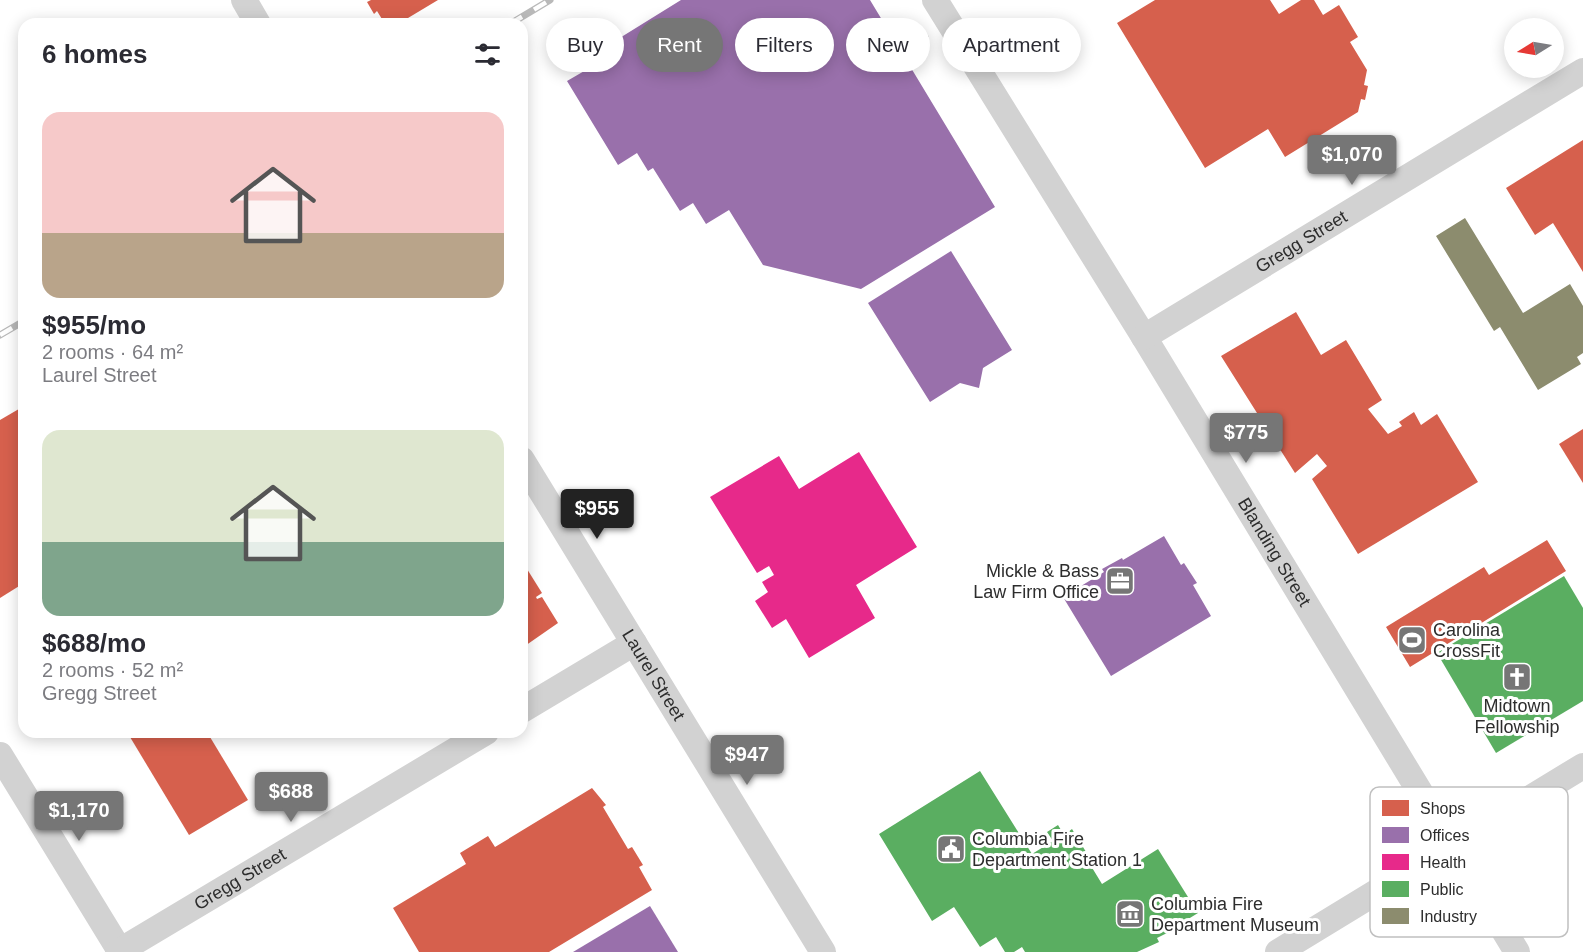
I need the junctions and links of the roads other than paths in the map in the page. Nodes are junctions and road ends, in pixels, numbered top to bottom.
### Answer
1 (244, 0) edge
2 (935, 0) edge
3 (254, 18) edge
4 (1583, 71) edge
5 (1144, 337) junction
6 (528, 470) edge
7 (634, 643) junction
8 (528, 706) edge
9 (476, 738) edge
10 (0, 755) edge
11 (1583, 766) edge
12 (1417, 787) edge
13 (1548, 787) edge
14 (1370, 895) edge
15 (1508, 937) edge
16 (128, 949) edge
17 (823, 952) edge
18 (1278, 952) edge
19 (1517, 952) edge

1 - 3 street
2 - 5 street, Blanding Street
4 - 5 street, Gregg Street
5 - 12 street, Blanding Street
6 - 7 street, Laurel Street
7 - 8 street
7 - 17 street, Laurel Street
9 - 16 street, Gregg Street
10 - 16 street
11 - 13 street
14 - 18 street
15 - 19 street, Blanding Street

